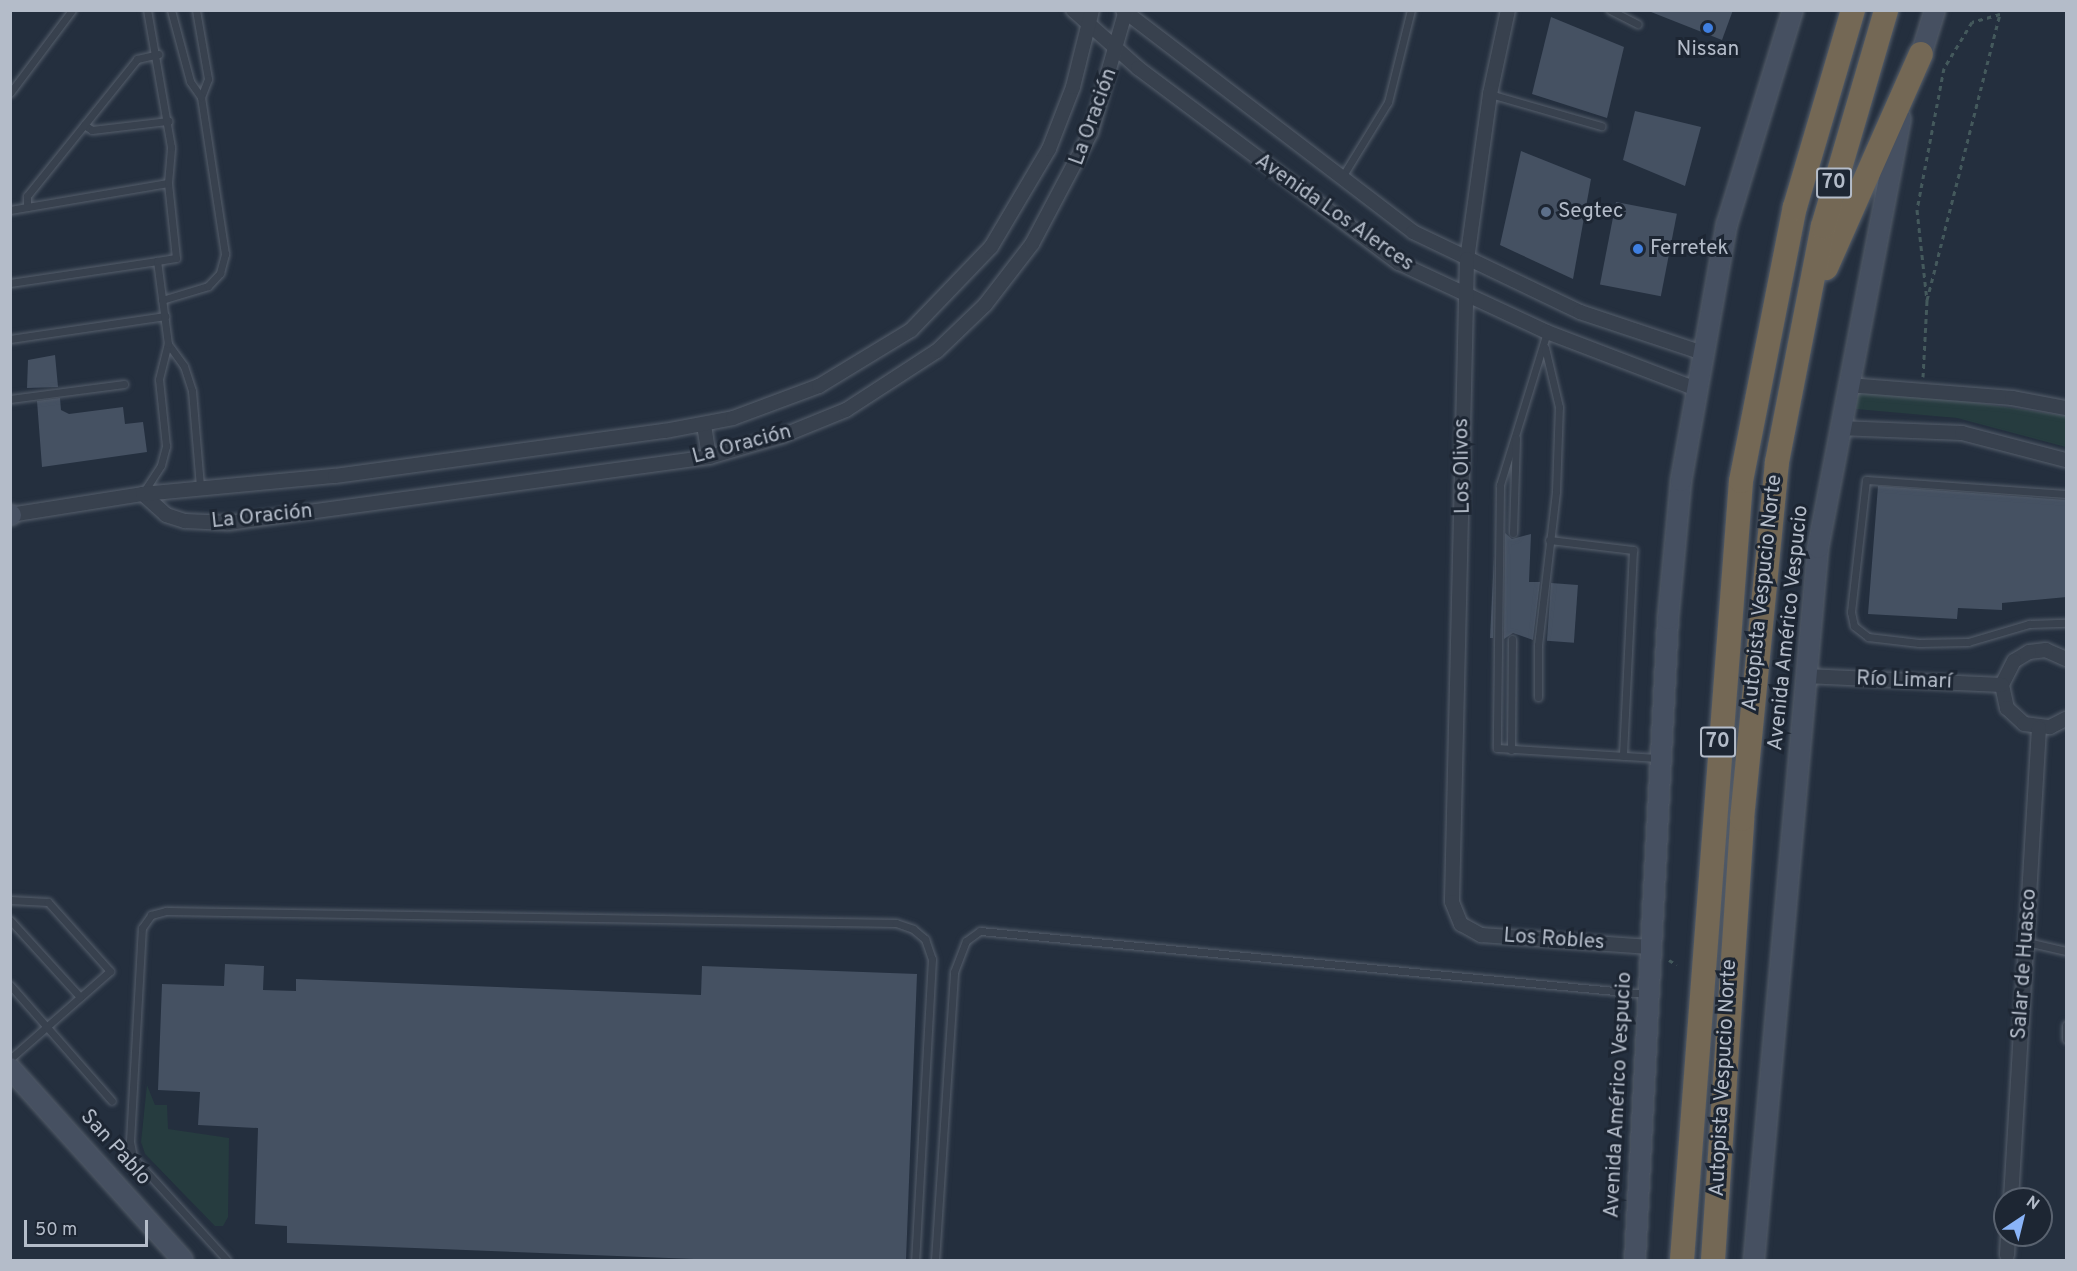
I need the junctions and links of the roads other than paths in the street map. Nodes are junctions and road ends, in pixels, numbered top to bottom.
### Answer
1 (72, 10) edge
2 (147, 10) edge
3 (171, 10) edge
4 (196, 10) edge
5 (1073, 10) edge
6 (1411, 10) edge
7 (1508, 10) edge
8 (1610, 10) edge
9 (1793, 10) edge
10 (1835, 10) edge
11 (1853, 10) edge
12 (1886, 10) edge
13 (1935, 10) edge
14 (1125, 11) edge
15 (1090, 17) edge
16 (1638, 24) dead end
17 (1117, 50) junction
18 (158, 54) junction
19 (1921, 54) junction
20 (10, 93) edge
21 (1490, 94) junction
22 (201, 97) junction
23 (1822, 110) junction
24 (168, 121) junction
25 (84, 125) junction
26 (1601, 126) dead end
27 (1340, 180) junction
28 (168, 183) junction
29 (27, 207) junction
30 (10, 210) edge
31 (1467, 259) junction
32 (157, 261) junction
33 (10, 283) edge
34 (1465, 296) junction
35 (162, 300) junction
36 (165, 316) junction
37 (1547, 332) junction
38 (10, 339) edge
39 (168, 344) junction
40 (1545, 348) junction
41 (1700, 352) junction
42 (1793, 358) junction
43 (124, 384) dead end
44 (1848, 385) junction
45 (1694, 388) junction
46 (10, 399) edge
47 (2067, 408) edge
48 (704, 424) junction
49 (1516, 426) junction
50 (1839, 428) junction
51 (709, 457) junction
52 (2067, 460) edge
53 (200, 487) junction
54 (143, 494) junction
55 (2067, 494) edge
56 (11, 515) edge
57 (1513, 533) dead end
58 (1549, 540) junction
59 (2067, 623) edge
60 (1512, 639) dead end
61 (2067, 659) edge
62 (1805, 676) junction
63 (2002, 685) junction
64 (1538, 697) dead end
65 (2067, 719) edge
66 (2039, 728) junction
67 (1511, 750) junction
68 (1623, 756) junction
69 (1662, 758) junction
70 (10, 900) edge
71 (10, 920) edge
72 (1461, 924) joint
73 (2027, 942) junction
74 (1650, 947) junction
75 (2067, 951) edge
76 (10, 985) edge
77 (1647, 994) junction
78 (80, 997) junction
79 (2067, 1025) edge
80 (48, 1026) junction
81 (2067, 1039) edge
82 (10, 1059) edge
83 (10, 1068) edge
84 (112, 1101) dead end
85 (2012, 1187) edge
86 (2007, 1247) edge
87 (2007, 1255) dead end
88 (183, 1260) edge
89 (227, 1260) edge
90 (915, 1260) edge
91 (935, 1260) edge
92 (1635, 1260) edge
93 (1682, 1260) edge
94 (1713, 1260) edge
95 (1754, 1260) edge

1 - 20 lane
2 - 18 lane
3 - 22 lane
4 - 22 lane
5 - 15 street, Avenida Los Alerces
6 - 27 lane
7 - 21 street, Los Olivos
8 - 16 lane
9 - 41 main road, Avenida Américo Vespucio
10 - 23 highway
11 - 23 highway, Autopista Vespucio Norte / 70
12 - 42 highway, Autopista Vespucio Norte / 70
13 - 19 main road, Avenida Américo Vespucio
14 - 17 street, La Oración
14 - 27 street, Avenida Los Alerces
15 - 17 street, Avenida Los Alerces
15 - 48 street, La Oración
17 - 34 street, Avenida Los Alerces
17 - 51 street, La Oración
18 - 24 lane
18 - 25 lane
19 - 42 highway
19 - 44 main road, Avenida Américo Vespucio
21 - 26 lane
21 - 31 street, Los Olivos
22 - 35 lane
23 - 93 highway, Autopista Vespucio Norte / 70
24 - 25 lane
24 - 28 lane
25 - 29 lane
27 - 31 street, Avenida Los Alerces
28 - 29 lane
28 - 32 lane
29 - 30 lane
31 - 34 street, Los Olivos
31 - 41 street, Avenida Los Alerces
32 - 33 lane
32 - 35 lane
34 - 37 street, Avenida Los Alerces
34 - 72 street, Los Olivos
35 - 36 lane
36 - 38 lane
36 - 39 lane
37 - 40 lane
37 - 45 street, Avenida Los Alerces
39 - 53 lane
39 - 54 lane
40 - 49 lane
40 - 58 lane
41 - 45 main road, Avenida Américo Vespucio
42 - 94 highway, Autopista Vespucio Norte / 70
43 - 46 lane
44 - 47 street
44 - 50 main road, Avenida Américo Vespucio
45 - 69 main road, Avenida Américo Vespucio
48 - 51 street
48 - 53 street, La Oración
49 - 57 lane
49 - 67 lane
50 - 52 street
50 - 62 main road, Avenida Américo Vespucio
51 - 54 street, La Oración
53 - 54 street, La Oración
54 - 56 street, La Oración
55 - 59 lane
58 - 64 lane
58 - 68 lane
60 - 67 lane
61 - 63 street
62 - 63 street, Río Limarí
62 - 95 main road, Avenida Américo Vespucio
63 - 66 street
65 - 66 street
66 - 73 street, Salar de Huasco
67 - 68 lane
68 - 69 lane
69 - 74 main road, Avenida Américo Vespucio
70 - 78 lane
71 - 78 lane
72 - 74 street, Los Robles
73 - 75 lane
73 - 85 street, Salar de Huasco
74 - 77 main road, Avenida Américo Vespucio
76 - 80 lane
77 - 91 lane
77 - 92 main road, Avenida Américo Vespucio
78 - 80 lane
79 - 81 lane
80 - 82 lane
80 - 84 lane
83 - 88 main road, San Pablo
86 - 87 street
89 - 90 lane

